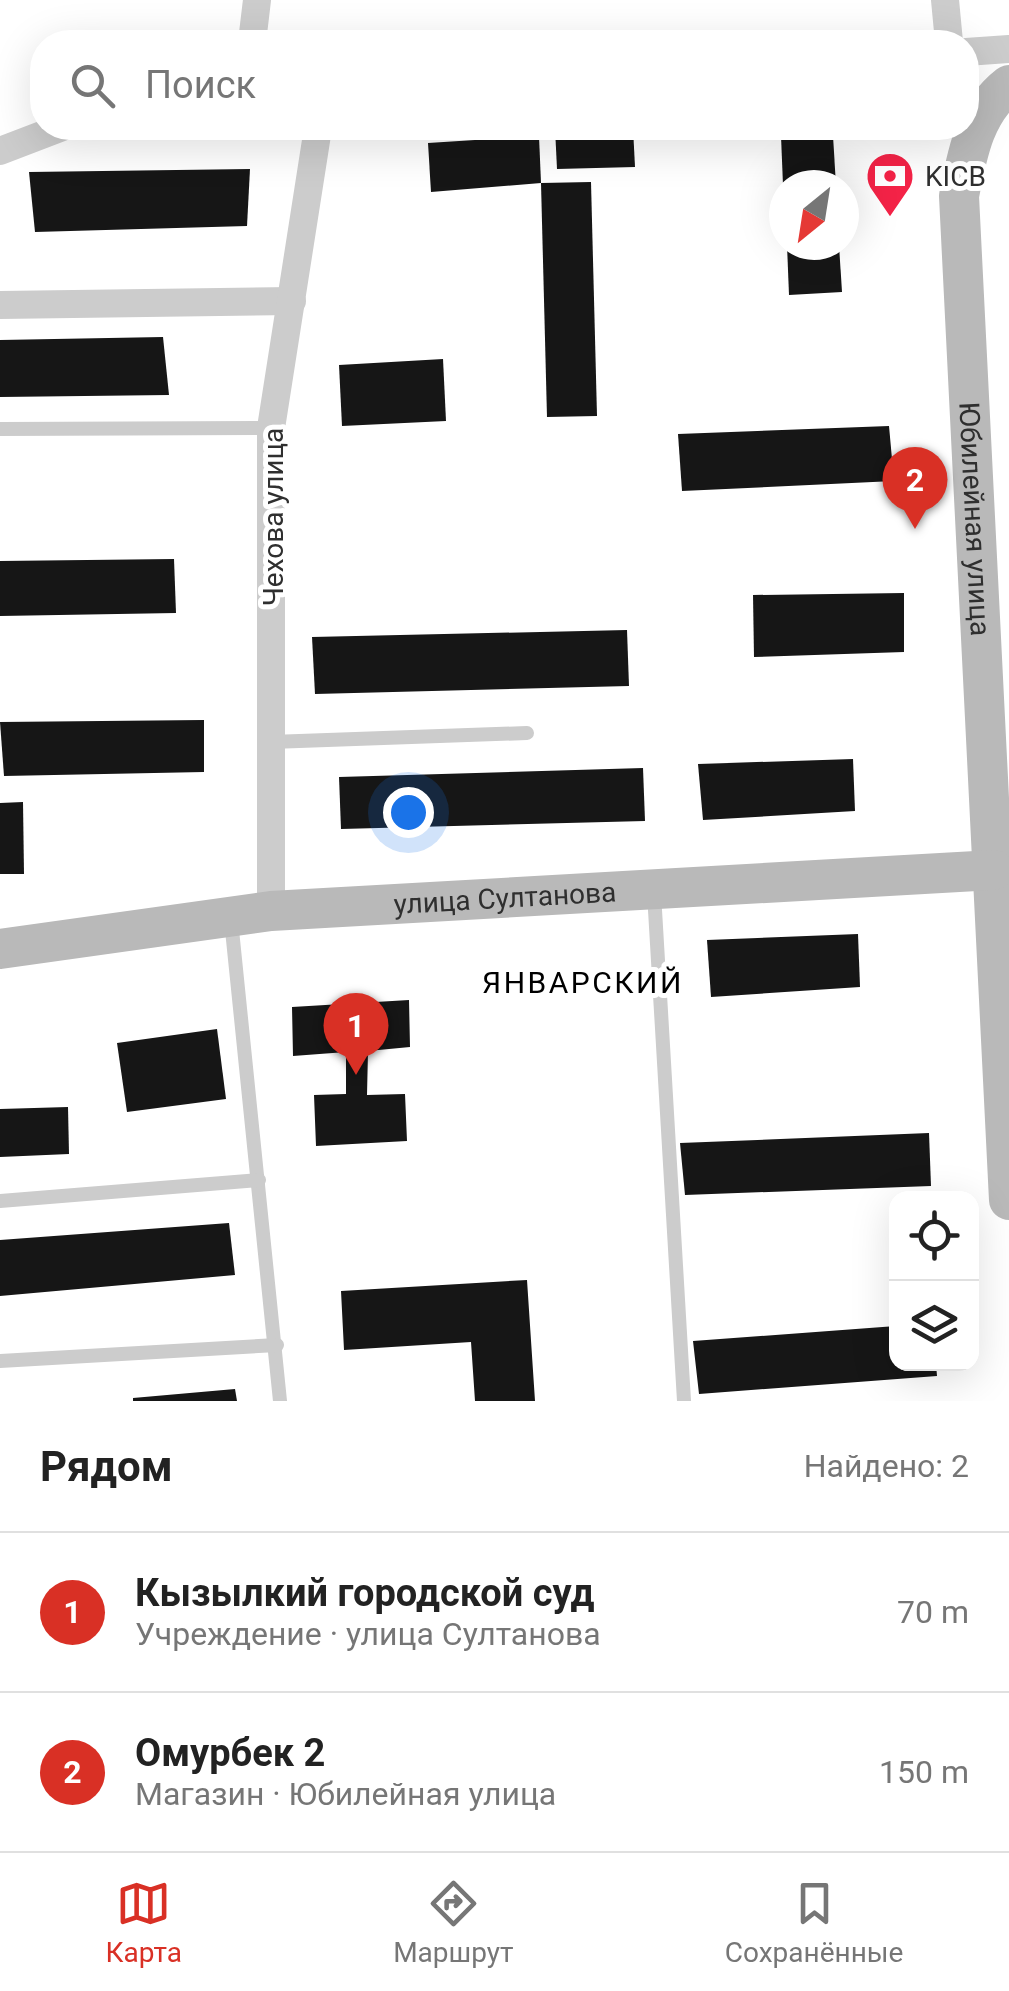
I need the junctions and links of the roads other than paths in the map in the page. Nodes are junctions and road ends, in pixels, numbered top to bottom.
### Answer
1 (257, 0) edge
2 (945, 0) edge
3 (253, 30) edge
4 (948, 30) edge
5 (1009, 49) edge
6 (979, 51) edge
7 (1009, 85) edge
8 (979, 121) edge
9 (30, 140) edge
10 (316, 140) edge
11 (955, 140) edge
12 (973, 140) edge
13 (0, 151) edge
14 (959, 196) junction
15 (292, 300) junction
16 (0, 305) edge
17 (0, 428) edge
18 (271, 428) junction
19 (527, 733) dead end
20 (271, 742) junction
21 (1002, 870) edge
22 (654, 889) junction
23 (271, 911) junction
24 (230, 915) junction
25 (0, 949) edge
26 (259, 1180) junction
27 (1009, 1200) edge
28 (0, 1202) edge
29 (277, 1345) junction
30 (0, 1361) edge
31 (280, 1401) edge
32 (684, 1401) edge

1 - 3 street
2 - 4 street
5 - 6 street
7 - 8 main road, Юбилейная улица
9 - 13 street
10 - 15 street, Чехова улица
11 - 14 street
12 - 14 main road, Юбилейная улица
14 - 21 main road, Юбилейная улица
15 - 16 street
15 - 18 street, Чехова улица
17 - 18 lane
18 - 20 street, Чехова улица
19 - 20 lane
20 - 23 street, Чехова улица
21 - 22 main road, улица Султанова
21 - 27 main road, Юбилейная улица
22 - 23 main road, улица Султанова
22 - 32 lane
23 - 24 main road, улица Султанова
24 - 25 main road, улица Султанова
24 - 26 lane
26 - 28 lane
26 - 29 lane
29 - 30 lane
29 - 31 lane

